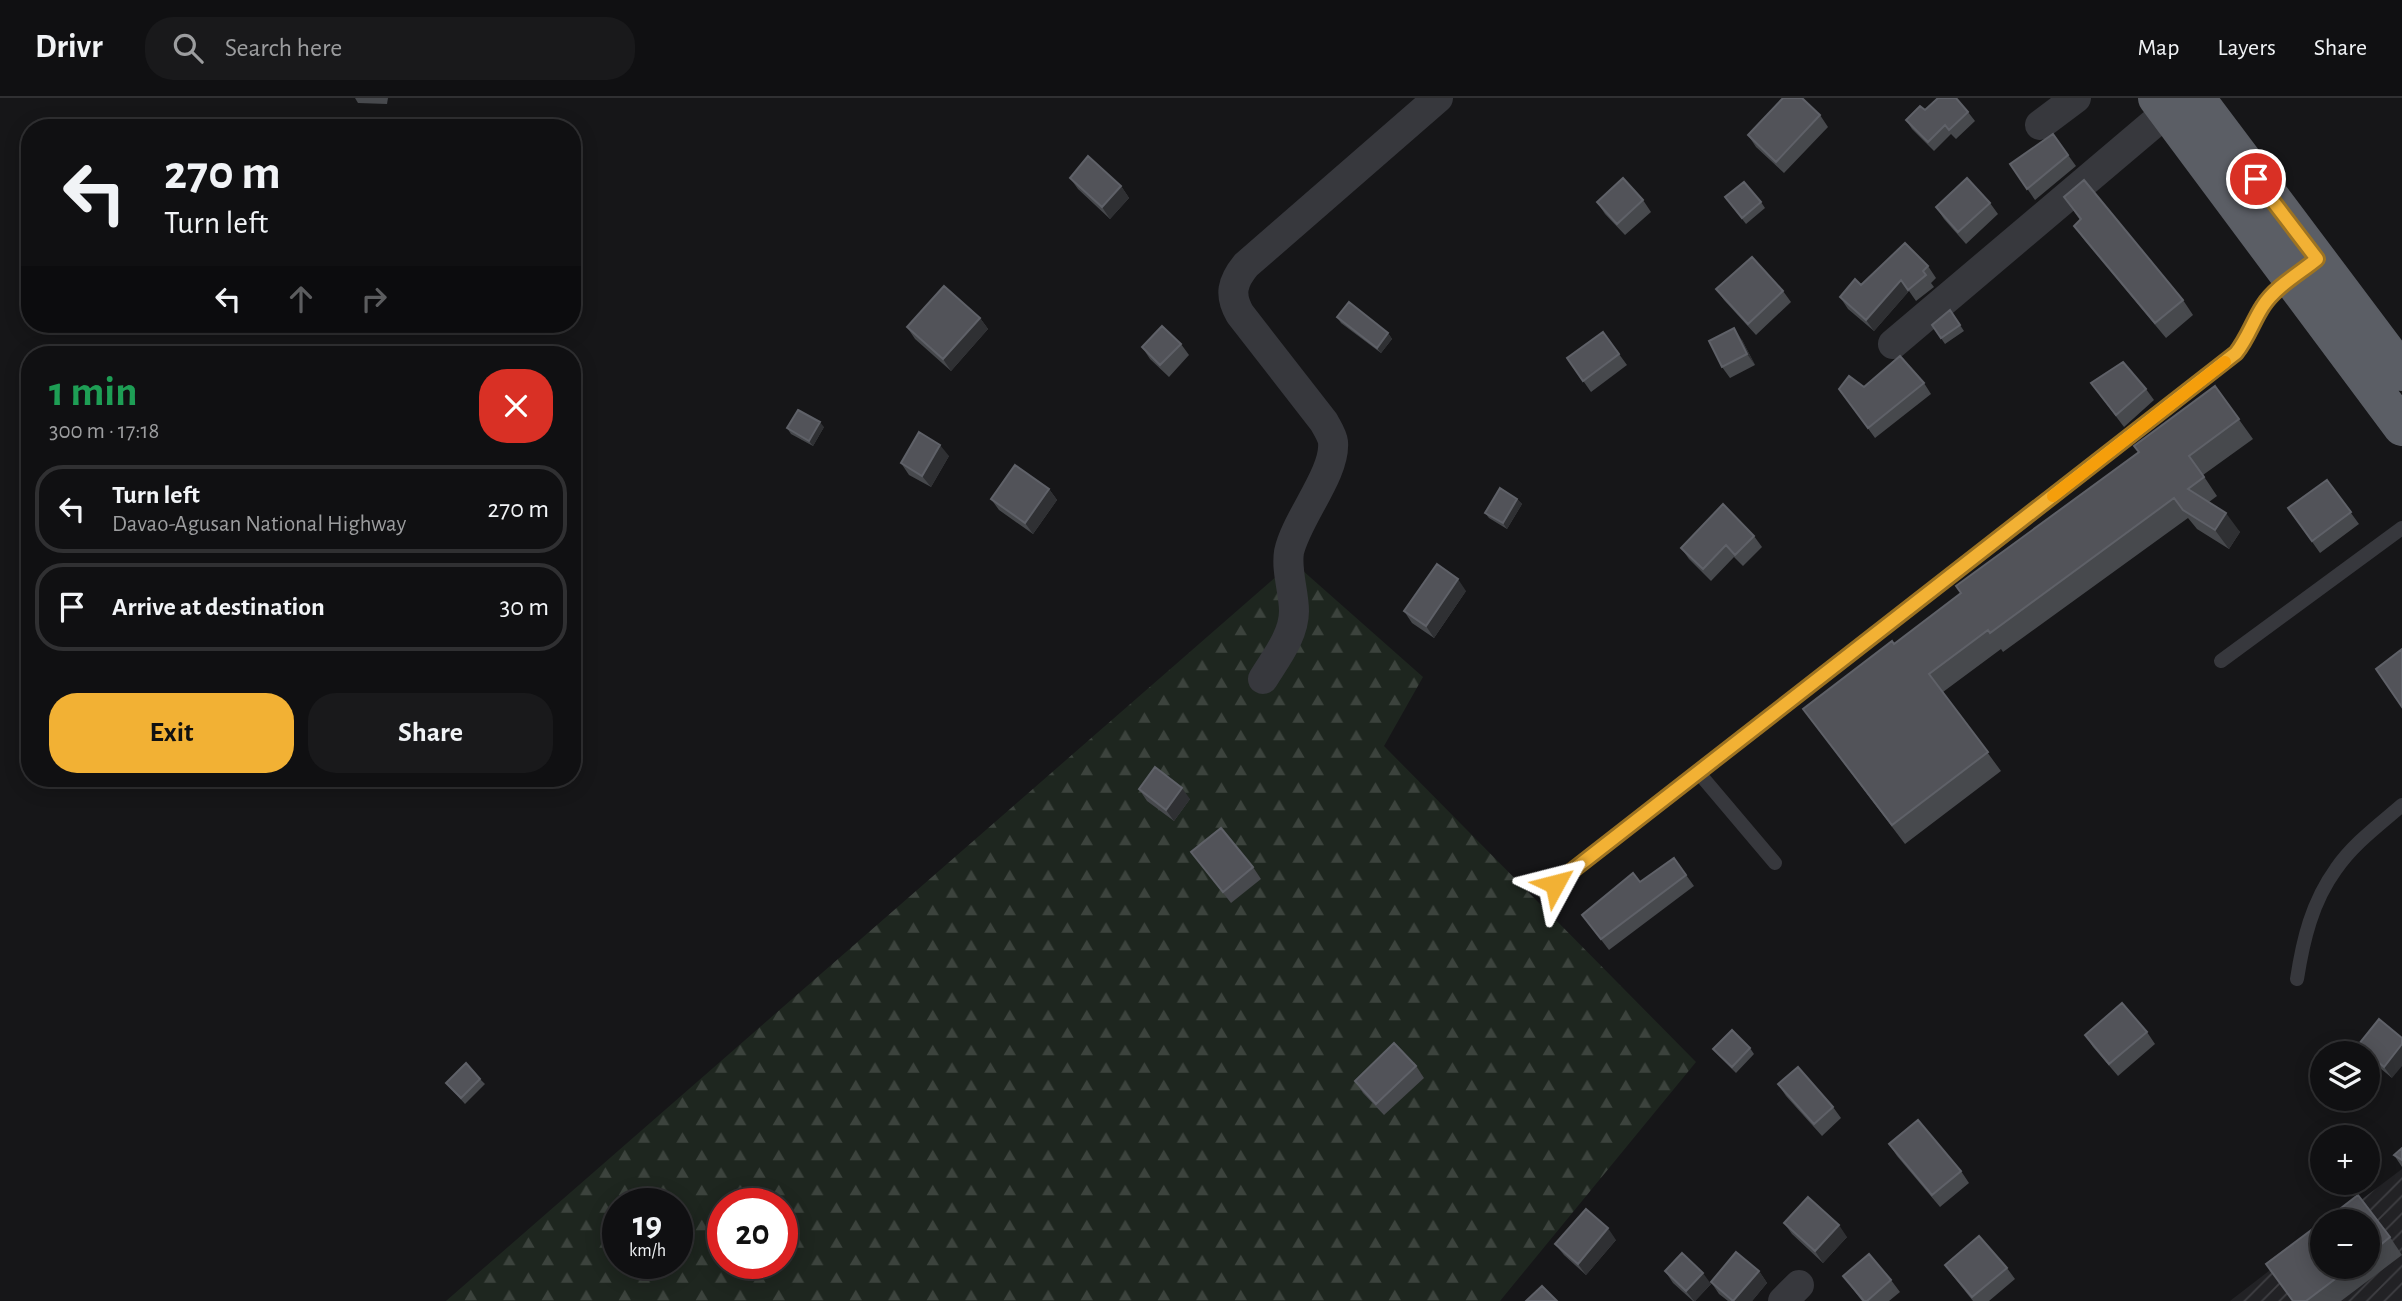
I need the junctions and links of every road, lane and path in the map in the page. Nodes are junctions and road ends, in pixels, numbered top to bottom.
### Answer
1 (1438, 98) edge
2 (2076, 98) edge
3 (2173, 103) edge
4 (2040, 125) dead end
5 (2304, 270) junction
6 (1894, 344) dead end
7 (2402, 372) edge
8 (2402, 427) edge
9 (2402, 528) edge
10 (2221, 661) dead end
11 (1263, 680) dead end
12 (1698, 772) junction
13 (2402, 805) edge
14 (1775, 863) dead end
15 (1555, 884) dead end
16 (2297, 979) dead end

1 - 11 street
2 - 4 street
3 - 5 highway
3 - 6 street
5 - 7 highway
5 - 8 highway
5 - 12 lane
9 - 10 lane
12 - 14 lane
12 - 15 lane
13 - 16 lane

